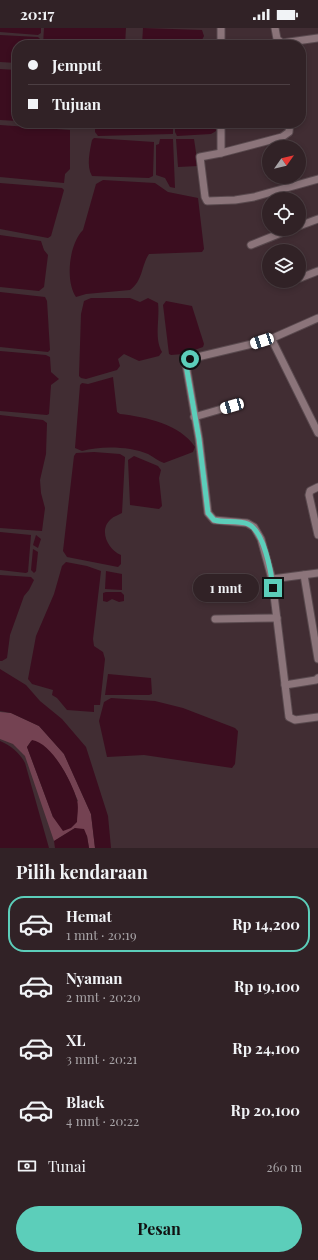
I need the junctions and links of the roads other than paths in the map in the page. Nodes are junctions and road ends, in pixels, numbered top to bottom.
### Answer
1 (221, 28) edge
2 (275, 28) edge
3 (318, 38) edge
4 (221, 40) edge
5 (279, 40) edge
6 (304, 40) edge
7 (221, 128) edge
8 (290, 128) edge
9 (221, 153) junction
10 (318, 179) edge
11 (318, 219) edge
12 (306, 223) edge
13 (274, 236) edge
14 (251, 245) dead end
15 (318, 271) edge
16 (306, 276) edge
17 (318, 318) edge
18 (271, 338) junction
19 (232, 406) dead end
20 (194, 417) junction
21 (318, 433) edge
22 (318, 487) edge
23 (318, 535) edge
24 (318, 573) edge
25 (304, 575) junction
26 (272, 579) junction
27 (277, 618) junction
28 (215, 620) dead end
29 (318, 659) edge
30 (318, 678) edge
31 (284, 685) junction
32 (318, 717) edge

1 - 4 street
2 - 5 street
3 - 6 street
7 - 9 street
8 - 9 street
9 - 10 street
11 - 12 street
13 - 14 street
15 - 16 street
17 - 18 street
18 - 20 street
18 - 21 street
19 - 20 street
20 - 26 street
22 - 23 street
24 - 25 street
25 - 26 street
25 - 29 street
26 - 27 street
27 - 28 street
27 - 31 street
30 - 31 street
31 - 32 street

